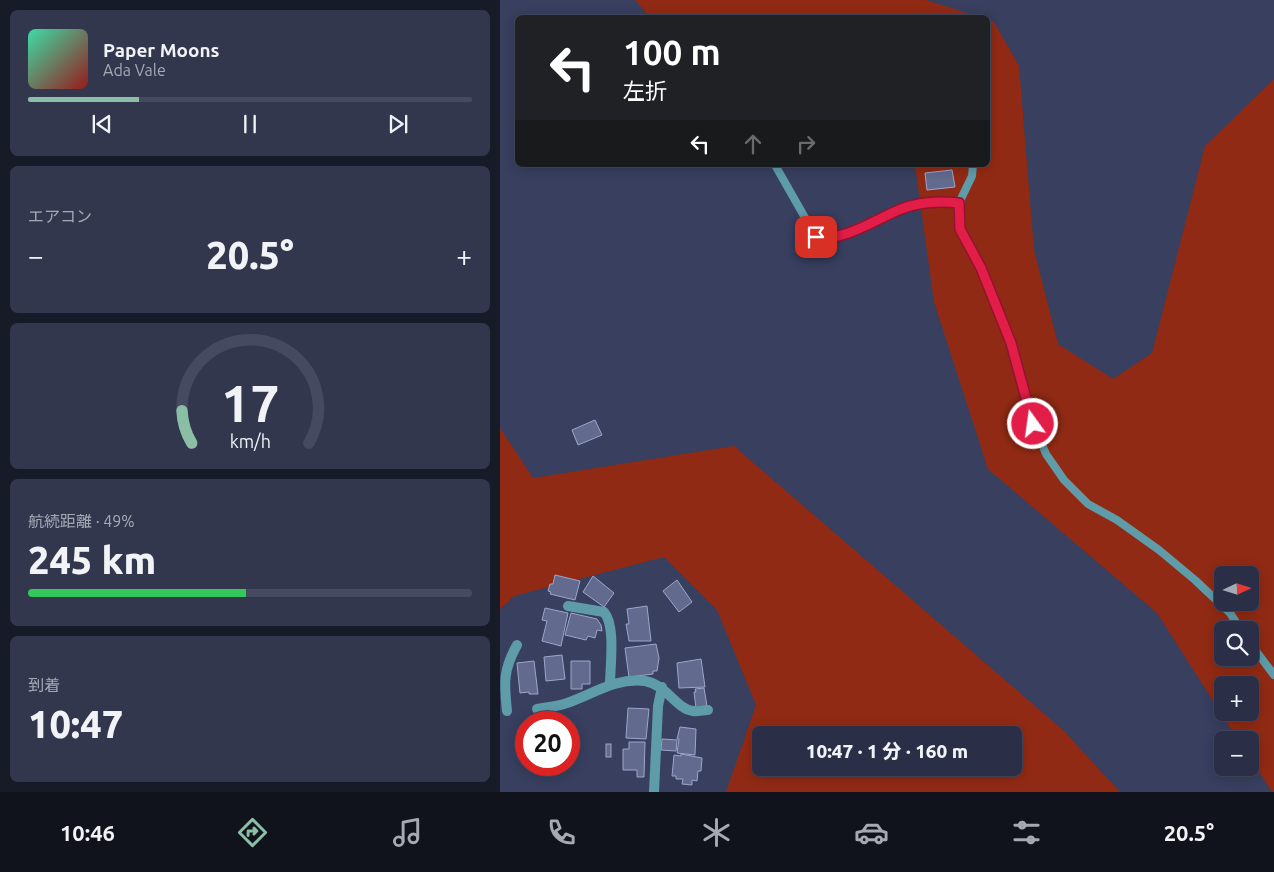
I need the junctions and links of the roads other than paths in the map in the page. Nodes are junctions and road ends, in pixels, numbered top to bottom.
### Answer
1 (776, 167) edge
2 (973, 167) edge
3 (959, 203) junction
4 (568, 606) dead end
5 (1235, 621) edge
6 (517, 645) dead end
7 (1259, 655) edge
8 (1274, 675) edge
9 (610, 685) junction
10 (662, 687) junction
11 (537, 709) dead end
12 (708, 710) dead end
13 (507, 711) dead end
14 (654, 792) edge

1 - 3 lane
2 - 3 lane
3 - 5 lane
4 - 9 street
6 - 13 street
7 - 8 lane
9 - 10 street
9 - 11 street
10 - 12 street
10 - 14 street

